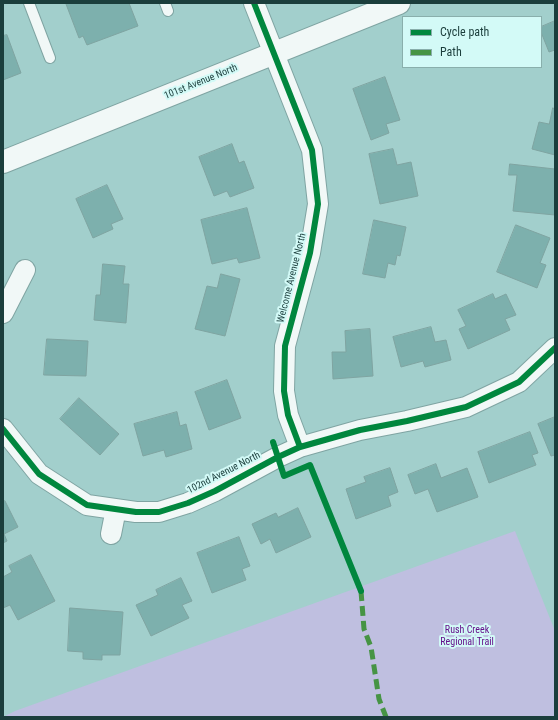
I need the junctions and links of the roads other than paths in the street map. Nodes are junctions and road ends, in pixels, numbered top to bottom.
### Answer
1 (29, 3) edge
2 (254, 3) edge
3 (399, 3) edge
4 (274, 53) junction
5 (50, 58) dead end
6 (3, 162) edge
7 (25, 270) dead end
8 (3, 313) edge
9 (555, 348) edge
10 (3, 429) edge
11 (300, 447) junction
12 (116, 509) junction
13 (111, 534) dead end

1 - 5 lane
2 - 4 street, Welcome Avenue North
3 - 4 street, 101st Avenue North
4 - 6 street, 101st Avenue North
4 - 11 street, Welcome Avenue North
7 - 8 street
9 - 11 street, 102nd Avenue North
10 - 12 street, 102nd Avenue North
11 - 12 street, 102nd Avenue North
12 - 13 street

